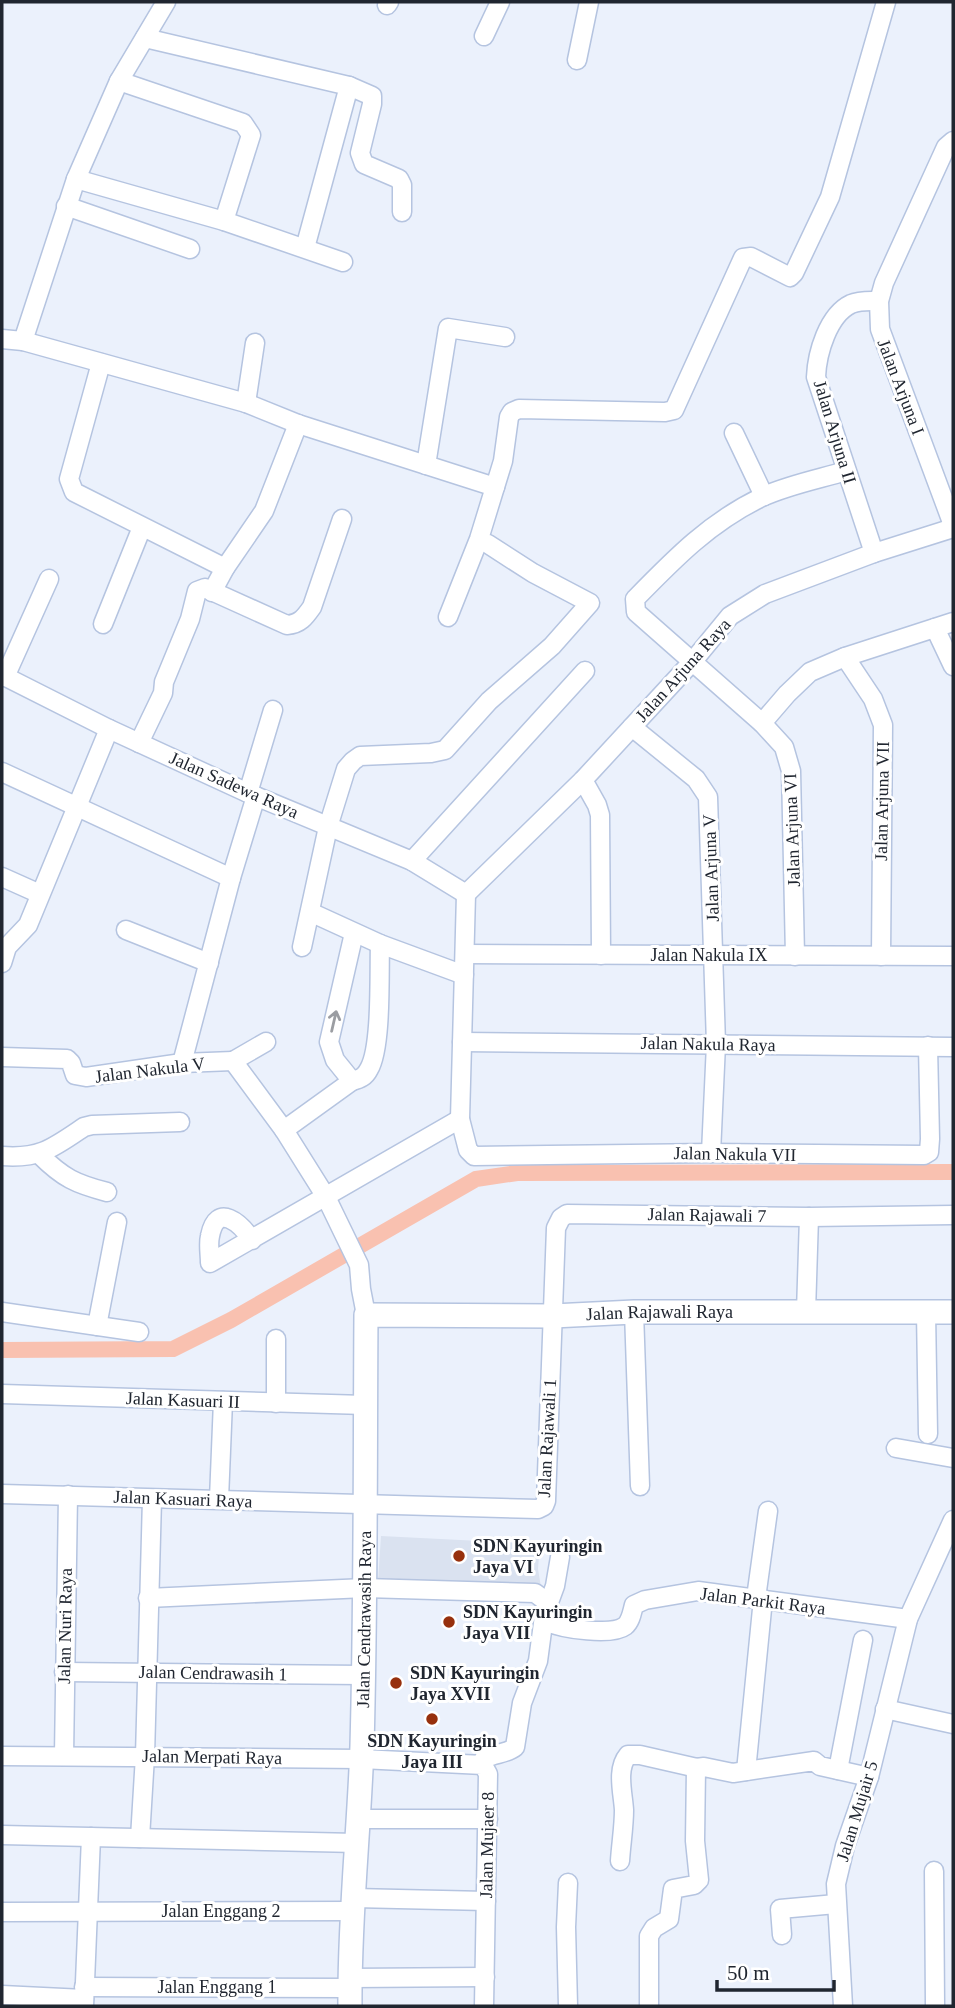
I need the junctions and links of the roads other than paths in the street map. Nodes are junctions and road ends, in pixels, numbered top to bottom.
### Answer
1 (166, 2) edge
2 (500, 2) edge
3 (589, 2) edge
4 (886, 2) edge
5 (484, 36) dead end
6 (145, 38) junction
7 (577, 60) dead end
8 (119, 81) junction
9 (349, 86) junction
10 (953, 141) edge
11 (76, 179) junction
12 (66, 206) junction
13 (402, 212) dead end
14 (224, 221) junction
15 (305, 248) junction
16 (190, 249) dead end
17 (343, 261) dead end
18 (879, 301) junction
19 (505, 337) dead end
20 (2, 339) edge
21 (23, 341) junction
22 (255, 343) dead end
23 (101, 363) junction
24 (246, 403) junction
25 (298, 424) junction
26 (734, 433) dead end
27 (426, 465) junction
28 (846, 471) junction
29 (495, 486) junction
30 (764, 496) junction
31 (342, 519) dead end
32 (952, 524) edge
33 (142, 527) junction
34 (488, 544) dead end
35 (874, 553) junction
36 (225, 568) junction
37 (49, 579) dead end
38 (212, 592) junction
39 (448, 617) dead end
40 (953, 622) edge
41 (103, 624) dead end
42 (935, 628) junction
43 (845, 657) junction
44 (693, 661) junction
45 (953, 666) edge
46 (585, 671) dead end
47 (4, 676) edge
48 (273, 710) dead end
49 (762, 723) junction
50 (632, 727) junction
51 (108, 729) junction
52 (139, 743) junction
53 (2, 772) edge
54 (583, 780) junction
55 (251, 794) junction
56 (75, 807) junction
57 (328, 827) junction
58 (412, 861) junction
59 (2, 877) edge
60 (231, 878) junction
61 (40, 894) junction
62 (466, 894) junction
63 (310, 912) junction
64 (126, 930) dead end
65 (354, 933) junction
66 (380, 944) junction
67 (302, 947) dead end
68 (465, 954) junction
69 (601, 954) junction
70 (714, 955) junction
71 (795, 956) junction
72 (881, 956) junction
73 (953, 956) edge
74 (2, 963) edge
75 (209, 963) junction
76 (464, 975) junction
77 (266, 1042) dead end
78 (462, 1042) junction
79 (716, 1044) junction
80 (928, 1046) junction
81 (953, 1047) edge
82 (2, 1057) edge
83 (233, 1061) junction
84 (182, 1063) junction
85 (352, 1081) junction
86 (460, 1119) junction
87 (180, 1122) dead end
88 (284, 1130) junction
89 (711, 1153) junction
90 (40, 1155) junction
91 (2, 1156) edge
92 (107, 1192) dead end
93 (326, 1197) junction
94 (953, 1215) edge
95 (809, 1217) junction
96 (117, 1222) dead end
97 (252, 1240) junction
98 (2, 1312) edge
99 (634, 1312) junction
100 (806, 1312) junction
101 (926, 1312) junction
102 (953, 1312) edge
103 (366, 1315) junction
104 (553, 1316) junction
105 (97, 1325) junction
106 (139, 1332) dead end
107 (276, 1339) dead end
108 (2, 1394) edge
109 (223, 1401) junction
110 (276, 1403) junction
111 (365, 1405) junction
112 (928, 1434) dead end
113 (896, 1448) dead end
114 (953, 1458) edge
115 (640, 1486) dead end
116 (2, 1494) edge
117 (68, 1495) junction
118 (152, 1499) junction
119 (219, 1499) junction
120 (364, 1505) junction
121 (768, 1511) dead end
122 (953, 1520) edge
123 (560, 1557) dead end
124 (365, 1588) junction
125 (148, 1598) junction
126 (760, 1598) junction
127 (544, 1616) junction
128 (908, 1619) junction
129 (863, 1640) dead end
130 (64, 1672) junction
131 (146, 1673) junction
132 (363, 1675) junction
133 (885, 1709) junction
134 (953, 1724) edge
135 (2, 1756) edge
136 (64, 1756) junction
137 (145, 1756) junction
138 (361, 1759) junction
139 (483, 1765) junction
140 (697, 1768) junction
141 (838, 1770) junction
142 (747, 1771) junction
143 (869, 1777) junction
144 (359, 1819) junction
145 (488, 1819) junction
146 (2, 1835) edge
147 (91, 1837) junction
148 (140, 1838) junction
149 (357, 1843) junction
150 (620, 1861) dead end
151 (934, 1871) dead end
152 (568, 1884) dead end
153 (486, 1901) junction
154 (836, 1904) junction
155 (354, 1905) junction
156 (88, 1911) junction
157 (2, 1912) edge
158 (782, 1935) dead end
159 (485, 1977) junction
160 (350, 1991) edge
161 (2, 1995) edge
162 (84, 1997) edge
163 (484, 2006) edge
164 (568, 2006) edge
165 (649, 2006) edge
166 (843, 2006) edge
167 (935, 2006) edge

1 - 6 street
2 - 5 street
3 - 7 street
4 - 29 street
6 - 8 street
6 - 9 street
8 - 11 street
8 - 14 street
9 - 13 street
9 - 15 street
10 - 18 street, Jalan Arjuna I
11 - 12 street
11 - 14 street
12 - 16 street
12 - 21 street
14 - 15 street
15 - 17 street
18 - 28 street, Jalan Arjuna II
18 - 32 street, Jalan Arjuna I
19 - 27 street
20 - 21 street
21 - 23 street
22 - 24 street
23 - 24 street
23 - 33 street
24 - 25 street
25 - 27 street
25 - 36 street
26 - 30 street
27 - 29 street
28 - 30 street, Jalan Arjuna VI
28 - 35 street, Jalan Arjuna II
29 - 39 street
30 - 44 street, Jalan Arjuna VI
31 - 38 street
32 - 35 street, Jalan Arjuna Raya
33 - 36 street
33 - 41 street
34 - 57 street
35 - 44 street, Jalan Arjuna Raya
36 - 38 street
37 - 47 street
38 - 52 street
40 - 42 street
42 - 43 street
42 - 45 street
43 - 49 street
43 - 72 street, Jalan Arjuna VII
44 - 49 street, Jalan Arjuna VI
44 - 50 street, Jalan Arjuna Raya
46 - 58 street
47 - 51 street, Jalan Sadewa Raya
48 - 55 street
49 - 71 street, Jalan Arjuna VI
50 - 54 street, Jalan Arjuna Raya
50 - 70 street, Jalan Arjuna V
51 - 52 street, Jalan Sadewa Raya
51 - 56 street
52 - 55 street, Jalan Sadewa Raya
53 - 56 street
54 - 62 street, Jalan Arjuna Raya
54 - 69 street
55 - 57 street, Jalan Sadewa Raya
55 - 60 street
56 - 60 street
56 - 61 street
57 - 58 street, Jalan Sadewa Raya
57 - 63 street
58 - 62 street, Jalan Sadewa Raya
59 - 61 street
60 - 75 street
61 - 74 street
62 - 68 street
63 - 65 street
63 - 67 street
64 - 75 street
65 - 66 street
85 -> 65 street
66 - 76 street
66 - 85 street
68 - 69 street, Jalan Nakula IX
68 - 76 street
69 - 70 street, Jalan Nakula IX
70 - 71 street, Jalan Nakula IX
70 - 79 street, Jalan Arjuna V
71 - 72 street, Jalan Nakula IX
72 - 73 street, Jalan Nakula IX
75 - 84 street
76 - 78 street
77 - 83 street
78 - 79 street, Jalan Nakula Raya
78 - 86 street
79 - 80 street, Jalan Nakula Raya
79 - 89 street, Jalan Arjuna V
80 - 81 street, Jalan Nakula Raya
80 - 89 street, Jalan Nakula VII
82 - 84 street, Jalan Nakula V
83 - 84 street, Jalan Nakula V
83 - 88 street
85 - 88 street
86 - 89 street, Jalan Nakula VII
86 - 93 street
87 - 90 street
88 - 93 street
90 - 91 street
90 - 92 street
93 - 97 street
93 - 103 street
94 - 95 street, Jalan Rajawali 7
95 - 100 street
95 - 104 street, Jalan Rajawali 7
96 - 105 street
97 - 97 street
98 - 105 street
99 - 100 street, Jalan Rajawali Raya
99 - 104 street, Jalan Rajawali Raya
99 - 115 street
100 - 101 street, Jalan Rajawali Raya
101 - 102 street, Jalan Rajawali Raya
101 - 112 street
103 - 104 street, Jalan Rajawali Raya
103 - 111 street, Jalan Cendrawasih Raya
104 - 120 street, Jalan Rajawali 1
105 - 106 street
107 - 110 street
108 - 109 street, Jalan Kasuari II
109 - 110 street, Jalan Kasuari II
109 - 119 street
110 - 111 street, Jalan Kasuari II
111 - 120 street, Jalan Cendrawasih Raya
113 - 114 street
116 - 117 street, Jalan Kasuari Raya
117 - 118 street, Jalan Kasuari Raya
117 - 130 street, Jalan Nuri Raya
118 - 119 street, Jalan Kasuari Raya
118 - 125 street
119 - 120 street, Jalan Kasuari Raya
120 - 124 street, Jalan Cendrawasih Raya
121 - 126 street
122 - 128 street, Jalan Mujair 5
123 - 127 street
124 - 125 street
124 - 127 street
124 - 132 street, Jalan Cendrawasih Raya
125 - 131 street
126 - 127 street, Jalan Parkit Raya
126 - 128 street, Jalan Parkit Raya
126 - 142 street
127 - 139 street
128 - 133 street, Jalan Mujair 5
129 - 141 street
130 - 131 street, Jalan Cendrawasih 1
130 - 136 street, Jalan Nuri Raya
131 - 132 street, Jalan Cendrawasih 1
131 - 137 street
132 - 138 street, Jalan Cendrawasih Raya
133 - 134 street
133 - 143 street, Jalan Mujair 5
135 - 136 street, Jalan Merpati Raya
136 - 137 street, Jalan Merpati Raya
137 - 138 street, Jalan Merpati Raya
137 - 148 street
138 - 139 street, Jalan Mujaer 8
138 - 144 street, Jalan Cendrawasih Raya
139 - 145 street, Jalan Mujaer 8
140 - 142 street
140 - 150 street
140 - 165 street
141 - 142 street
141 - 143 street
143 - 154 street, Jalan Mujair 5
144 - 145 street
144 - 149 street, Jalan Cendrawasih Raya
145 - 153 street, Jalan Mujaer 8
146 - 147 street
147 - 148 street
147 - 156 street
148 - 149 street
149 - 155 street, Jalan Cendrawasih Raya
151 - 167 street
152 - 164 street
153 - 155 street, Jalan Enggang 2
153 - 159 street, Jalan Mujaer 8
154 - 158 street
154 - 166 street, Jalan Mujair 5
155 - 156 street, Jalan Enggang 2
155 - 160 street, Jalan Cendrawasih Raya
156 - 157 street, Jalan Enggang 2
156 - 162 street
159 - 160 street, Jalan Enggang 1
159 - 163 street, Jalan Mujaer 8
160 - 162 street, Jalan Enggang 1
161 - 162 street, Jalan Enggang 1

